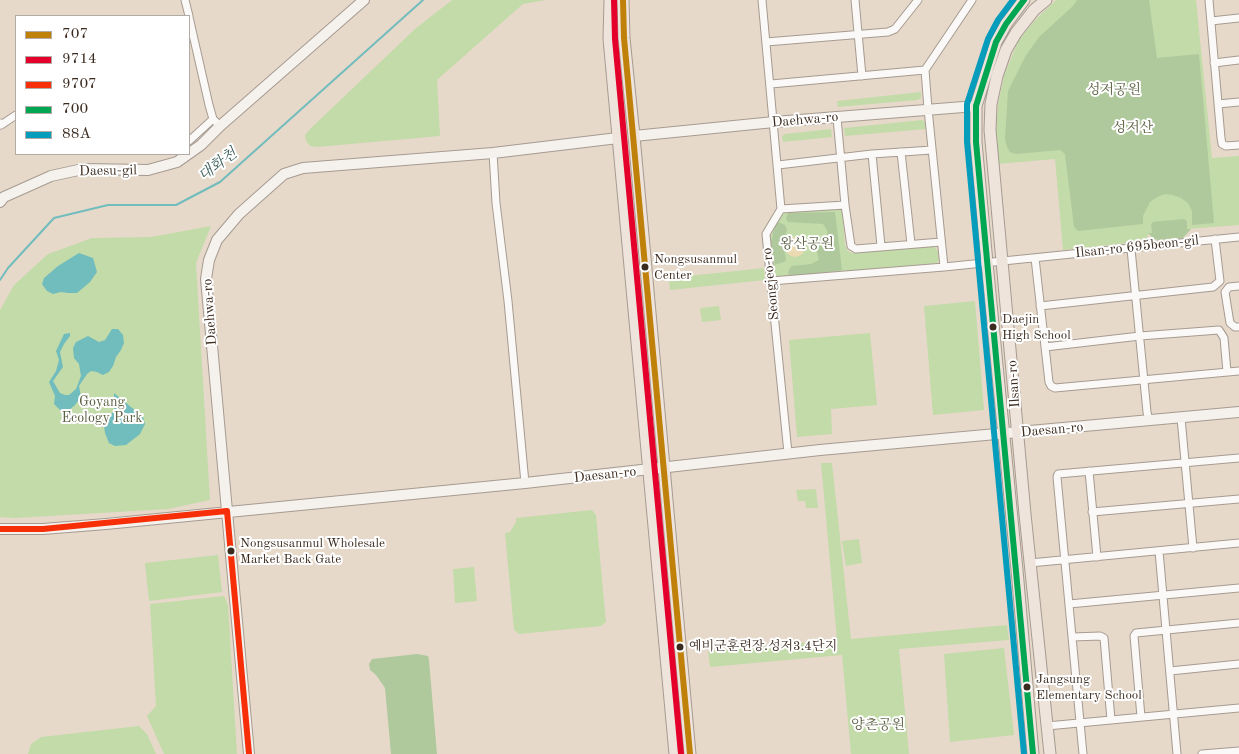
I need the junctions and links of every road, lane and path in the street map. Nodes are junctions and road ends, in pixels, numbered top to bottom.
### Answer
1 (185, 0) edge
2 (364, 0) edge
3 (610, 0) edge
4 (623, 0) edge
5 (762, 0) edge
6 (766, 0) edge
7 (855, 0) edge
8 (918, 0) edge
9 (972, 0) edge
10 (1024, 0) edge
11 (1046, 0) edge
12 (1209, 0) edge
13 (189, 15) edge
14 (1239, 18) edge
15 (190, 21) edge
16 (1211, 21) junction
17 (858, 34) junction
18 (766, 42) junction
19 (1239, 60) edge
20 (1214, 62) junction
21 (925, 70) junction
22 (862, 76) junction
23 (771, 84) junction
24 (1239, 102) edge
25 (1218, 104) junction
26 (976, 106) junction
27 (928, 109) junction
28 (15, 117) edge
29 (837, 118) junction
30 (217, 122) junction
31 (774, 122) junction
32 (0, 123) edge
33 (634, 136) junction
34 (618, 138) junction
35 (190, 140) edge
36 (1239, 145) edge
37 (932, 150) junction
38 (493, 152) junction
39 (901, 152) junction
40 (190, 153) edge
41 (872, 154) junction
42 (187, 155) edge
43 (841, 158) junction
44 (778, 165) junction
45 (1, 199) edge
46 (845, 205) junction
47 (781, 209) junction
48 (1239, 237) edge
49 (1215, 239) junction
50 (942, 242) junction
51 (911, 244) junction
52 (881, 246) junction
53 (1131, 249) junction
54 (1035, 258) junction
55 (1003, 261) junction
56 (986, 263) junction
57 (944, 267) junction
58 (771, 282) junction
59 (1239, 286) edge
60 (1135, 295) junction
61 (1040, 306) junction
62 (1237, 327) edge
63 (1140, 336) junction
64 (1045, 347) junction
65 (1239, 371) edge
66 (1229, 372) junction
67 (1145, 380) junction
68 (1239, 412) edge
69 (1182, 418) junction
70 (1149, 421) junction
71 (1017, 433) junction
72 (1003, 434) junction
73 (788, 453) junction
74 (1239, 458) edge
75 (1185, 462) junction
76 (664, 467) junction
77 (649, 469) junction
78 (1089, 471) junction
79 (525, 483) junction
80 (1239, 499) edge
81 (1189, 503) junction
82 (227, 512) junction
83 (1092, 512) junction
84 (0, 529) edge
85 (1239, 543) edge
86 (1193, 548) junction
87 (1159, 551) junction
88 (1097, 556) junction
89 (1065, 560) junction
90 (1030, 563) junction
91 (1239, 588) edge
92 (1163, 596) junction
93 (1069, 604) junction
94 (1239, 623) edge
95 (1166, 630) junction
96 (1073, 635) junction
97 (1239, 664) edge
98 (1170, 671) junction
99 (1239, 708) edge
100 (1173, 714) junction
101 (1141, 717) junction
102 (1111, 720) junction
103 (1080, 723) junction
104 (1047, 726) junction
105 (1239, 751) edge
106 (249, 754) edge
107 (675, 754) edge
108 (690, 754) edge
109 (1032, 754) edge
110 (1050, 754) edge
111 (1083, 754) edge
112 (1177, 754) edge
113 (1202, 754) edge

1 - 13 street
2 - 30 street, Daesu-gil
3 - 34 main road
4 - 33 main road
5 - 6 street
5 - 18 street
7 - 17 street
8 - 17 street
9 - 21 street
10 - 26 main road, Ilsan-ro
11 - 55 main road, Ilsan-ro
12 - 16 street
14 - 16 street
15 - 30 street
16 - 20 street
17 - 18 street
17 - 22 street
18 - 23 street
19 - 20 street
20 - 25 street
21 - 22 street
21 - 27 street
22 - 23 street
23 - 31 street
24 - 25 street
25 - 36 street
26 - 27 street, Daehwa-ro
26 - 56 main road, Ilsan-ro
27 - 29 street, Daehwa-ro
27 - 37 street
28 - 32 street
29 - 31 street, Daehwa-ro
29 - 43 street
30 - 35 street
30 - 40 street, Daesu-gil
31 - 33 street, Daehwa-ro
31 - 44 street
33 - 76 main road
34 - 38 street, Daehwa-ro
34 - 77 main road
37 - 39 street
37 - 50 street
38 - 79 street
38 - 82 street, Daehwa-ro
39 - 41 street
39 - 51 street
41 - 43 street
41 - 52 street
42 - 45 street, Daesu-gil
43 - 44 street
43 - 46 street
44 - 47 street
46 - 47 street
46 - 52 street
47 - 58 street, Seongjeo-ro
48 - 49 street, Ilsan-ro 695beon-gil
49 - 53 street, Ilsan-ro 695beon-gil
49 - 60 street
50 - 51 street
50 - 57 street
51 - 52 street
53 - 54 street, Ilsan-ro 695beon-gil
53 - 60 street
54 - 55 street, Ilsan-ro 695beon-gil
54 - 61 street
55 - 56 street, Ilsan-ro 695beon-gil
55 - 71 main road, Ilsan-ro
56 - 57 street, Ilsan-ro 695beon-gil
56 - 72 main road, Ilsan-ro
57 - 58 street, Ilsan-ro 695beon-gil
58 - 73 street, Seongjeo-ro
59 - 62 street
60 - 61 street
60 - 63 street
61 - 64 street
63 - 64 street
63 - 66 street
63 - 67 street
64 - 67 street
65 - 66 street
66 - 67 street
67 - 70 street
68 - 69 street, Daesan-ro
69 - 70 street, Daesan-ro
69 - 75 street
70 - 71 street, Daesan-ro
71 - 72 street, Daesan-ro
71 - 90 main road, Ilsan-ro
72 - 73 street, Daesan-ro
72 - 109 main road, Ilsan-ro
73 - 76 street, Daesan-ro
74 - 75 street
75 - 78 street
75 - 81 street
76 - 77 street, Daesan-ro
76 - 108 main road
77 - 79 street, Daesan-ro
77 - 107 main road
78 - 83 street
78 - 89 street
79 - 82 street, Daesan-ro
80 - 81 street
81 - 83 street
81 - 86 street
82 - 84 street, Daesan-ro
82 - 106 street, Daehwa-ro
83 - 88 street
85 - 86 street
86 - 87 street
87 - 88 street
87 - 92 street
88 - 89 street
89 - 90 street
89 - 93 street
90 - 104 main road, Ilsan-ro
91 - 92 street
92 - 93 street
92 - 95 street
93 - 96 street
94 - 95 street
95 - 98 street
95 - 101 street
96 - 102 street
96 - 103 street
97 - 98 street
98 - 100 street
99 - 100 street
100 - 101 street
100 - 112 street
101 - 102 street
102 - 103 street
103 - 104 street
103 - 111 street
104 - 110 main road, Ilsan-ro
105 - 113 street

